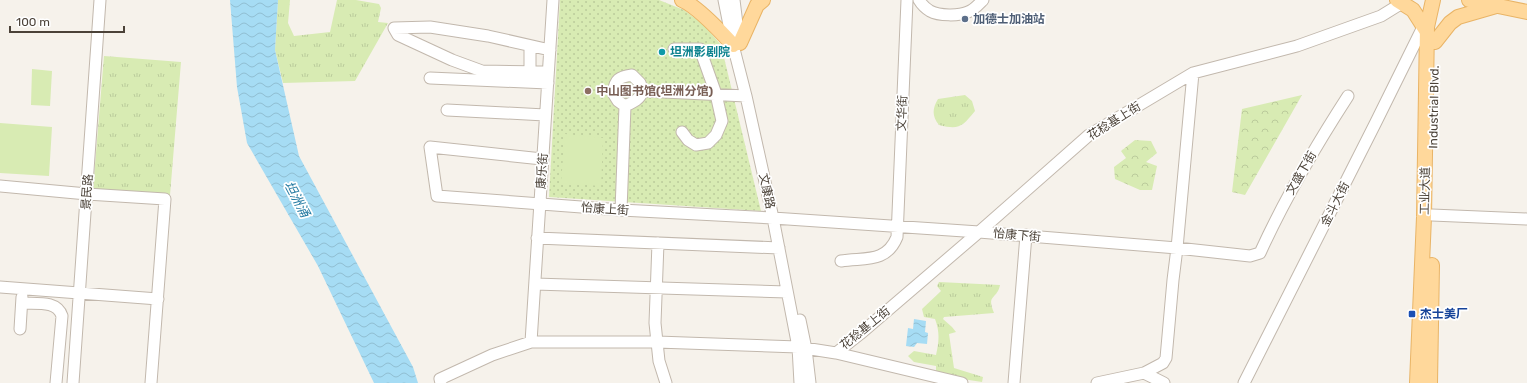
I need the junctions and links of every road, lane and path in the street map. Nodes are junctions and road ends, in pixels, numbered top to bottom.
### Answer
1 (100, 0) edge
2 (553, 0) edge
3 (682, 0) edge
4 (724, 0) edge
5 (734, 0) edge
6 (763, 0) edge
7 (907, 0) edge
8 (919, 0) edge
9 (983, 0) edge
10 (1433, 0) edge
11 (1441, 0) edge
12 (1469, 0) edge
13 (1400, 2) edge
14 (1496, 6) junction
15 (1527, 12) edge
16 (1428, 33) junction
17 (736, 44) junction
18 (530, 46) junction
19 (674, 49) dead end
20 (550, 50) junction
21 (530, 72) junction
22 (1192, 73) junction
23 (548, 77) junction
24 (430, 78) dead end
25 (643, 91) junction
26 (716, 94) junction
27 (746, 96) junction
28 (1348, 96) dead end
29 (625, 106) junction
30 (447, 110) dead end
31 (545, 115) junction
32 (682, 132) dead end
33 (542, 159) junction
34 (0, 186) edge
35 (86, 194) junction
36 (540, 203) junction
37 (621, 210) junction
38 (1432, 216) junction
39 (777, 218) junction
40 (1527, 219) edge
41 (898, 226) junction
42 (979, 232) junction
43 (1026, 235) junction
44 (537, 238) junction
45 (658, 243) junction
46 (779, 248) junction
47 (1177, 248) junction
48 (1260, 253) joint
49 (841, 261) dead end
50 (535, 284) junction
51 (0, 287) edge
52 (656, 288) junction
53 (23, 289) junction
54 (787, 292) junction
55 (80, 293) junction
56 (158, 299) junction
57 (22, 303) junction
58 (20, 329) dead end
59 (531, 342) junction
60 (657, 342) junction
61 (802, 348) junction
62 (836, 352) junction
63 (58, 354) junction
64 (75, 356) junction
65 (1144, 373) junction
66 (56, 383) edge
67 (73, 383) edge
68 (151, 383) edge
69 (441, 383) edge
70 (666, 383) edge
71 (800, 383) edge
72 (810, 383) edge
73 (962, 383) edge
74 (1014, 383) edge
75 (1097, 383) edge
76 (1164, 383) edge
77 (1244, 383) edge
78 (1417, 383) edge
79 (1430, 383) edge

1 - 35 street, 景民路
2 - 20 street, 康乐街
3 - 17 main road
4 - 17 street, 文康路
5 - 17 street
6 - 17 main road
7 - 41 street, 文华街
8 - 9 street
10 - 16 main road, 工业大道
11 - 16 main road, Industrial Blvd.
12 - 14 main road
13 - 16 main road
13 - 22 street, 花稔基上街
14 - 15 main road
14 - 16 main road
16 - 38 main road, Industrial Blvd.
16 - 77 street, 金斗大街
16 - 78 main road, 工业大道
17 - 27 street, 文康路
17 - 39 street
18 - 20 street
18 - 21 street
18 - 21 street
19 - 26 street
20 - 23 street, 康乐街
21 - 23 street
22 - 42 street, 花稔基上街
22 - 47 street
23 - 24 street
23 - 31 street, 康乐街
25 - 26 street
25 - 29 street
25 - 29 street
26 - 27 street
26 - 32 street
27 - 39 street, 文康路
28 - 48 street, 文盛下街
29 - 37 street
30 - 31 street
31 - 33 street, 康乐街
33 - 36 street, 康乐街
33 - 36 street, 怡康上街
34 - 35 street
35 - 55 street, 景民路
35 - 56 street
36 - 37 street, 怡康上街
36 - 44 street, 康乐街
37 - 39 street, 怡康上街
38 - 40 street
38 - 79 main road, Industrial Blvd.
39 - 41 street, 怡康下街
39 - 46 street, 文康路
39 - 61 street
41 - 42 street, 怡康下街
41 - 49 street, 文华街
42 - 43 street, 怡康下街
42 - 62 street, 花稔基上街
43 - 47 street, 怡康下街
43 - 74 street
44 - 45 street
44 - 50 street, 康乐街
45 - 46 street
45 - 52 street
46 - 54 street, 文康路
47 - 48 street, 怡康下街
47 - 65 street
50 - 52 street
50 - 59 street, 康乐街
51 - 53 street
52 - 54 street
52 - 60 street
53 - 55 street
53 - 57 street
54 - 61 street, 文康路
55 - 56 street
55 - 64 street, 景民路
56 - 68 street
57 - 58 street
57 - 63 street
59 - 60 street
59 - 69 street
60 - 61 street
60 - 70 street
61 - 62 street
61 - 71 street, 文康路
61 - 72 street
62 - 73 street
63 - 64 street
63 - 66 street
64 - 67 street, 景民路
65 - 75 street
65 - 76 street

